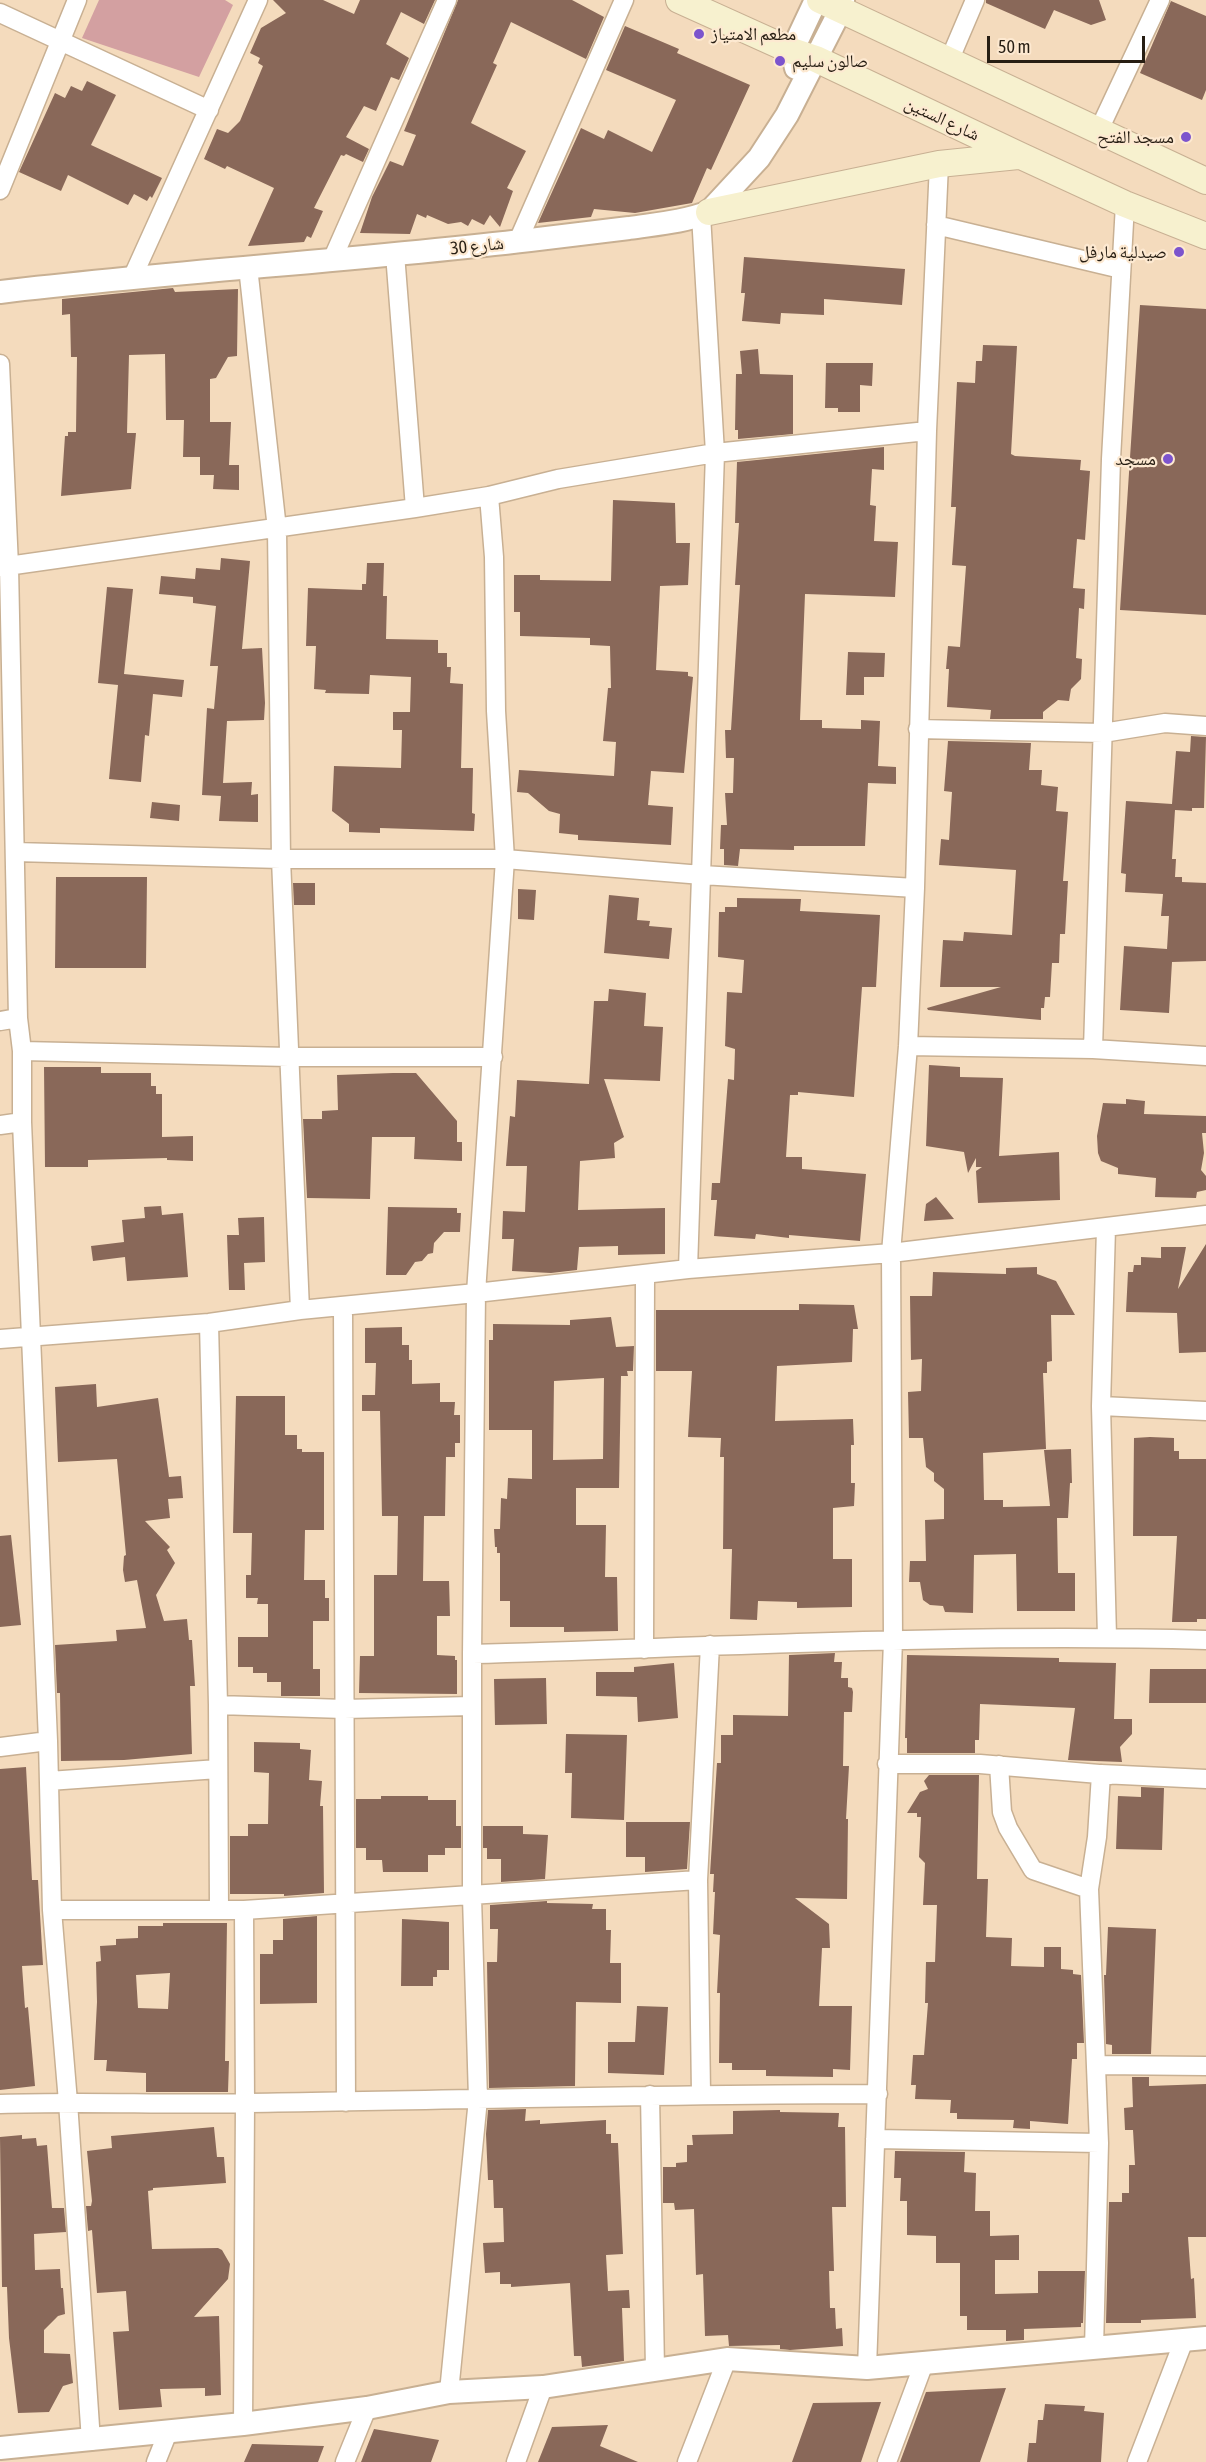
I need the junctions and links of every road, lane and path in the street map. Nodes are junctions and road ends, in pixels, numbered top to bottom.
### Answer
1 (77, 0) edge
2 (258, 0) edge
3 (447, 0) edge
4 (624, 0) edge
5 (680, 0) edge
6 (975, 0) edge
7 (1160, 0) edge
8 (830, 2) edge
9 (0, 13) edge
10 (59, 41) junction
11 (792, 51) junction
12 (816, 59) junction
13 (949, 61) junction
14 (801, 87) junction
15 (209, 110) junction
16 (1098, 132) junction
17 (1020, 156) junction
18 (939, 164) junction
19 (1206, 181) edge
20 (0, 190) edge
21 (1125, 204) junction
22 (705, 214) junction
23 (936, 225) junction
24 (1206, 236) edge
25 (518, 241) junction
26 (395, 255) junction
27 (332, 260) junction
28 (248, 267) junction
29 (1121, 269) junction
30 (133, 276) junction
31 (0, 292) edge
32 (0, 364) edge
33 (927, 431) junction
34 (715, 453) junction
35 (489, 496) junction
36 (415, 508) junction
37 (277, 528) junction
38 (5, 567) edge
39 (1206, 726) edge
40 (918, 729) junction
41 (1103, 733) junction
42 (15, 852) junction
43 (281, 859) junction
44 (505, 859) junction
45 (702, 875) junction
46 (915, 888) junction
47 (9, 1020) edge
48 (908, 1046) junction
49 (1093, 1049) junction
50 (22, 1052) junction
51 (1206, 1056) edge
52 (289, 1057) junction
53 (493, 1057) junction
54 (22, 1122) junction
55 (0, 1125) edge
56 (1206, 1215) edge
57 (1106, 1228) junction
58 (891, 1253) junction
59 (688, 1269) junction
60 (645, 1274) junction
61 (476, 1293) junction
62 (343, 1306) junction
63 (300, 1310) junction
64 (209, 1323) junction
65 (31, 1336) junction
66 (0, 1340) edge
67 (1101, 1406) junction
68 (1206, 1411) edge
69 (1107, 1637) junction
70 (893, 1640) junction
71 (1206, 1640) edge
72 (710, 1645) junction
73 (644, 1649) junction
74 (471, 1654) junction
75 (218, 1705) junction
76 (472, 1706) junction
77 (344, 1709) junction
78 (48, 1740) junction
79 (0, 1747) edge
80 (887, 1764) junction
81 (999, 1765) junction
82 (218, 1770) junction
83 (1101, 1774) junction
84 (1206, 1778) edge
85 (49, 1781) junction
86 (698, 1880) junction
87 (1089, 1889) junction
88 (472, 1897) junction
89 (346, 1902) junction
90 (52, 1910) junction
91 (219, 1910) junction
92 (244, 1910) junction
93 (1097, 2065) junction
94 (1206, 2066) edge
95 (700, 2094) junction
96 (878, 2094) junction
97 (650, 2095) junction
98 (478, 2099) junction
99 (68, 2102) junction
100 (346, 2102) junction
101 (245, 2103) junction
102 (0, 2104) edge
103 (875, 2139) junction
104 (1099, 2143) junction
105 (1195, 2339) edge
106 (1094, 2349) junction
107 (727, 2360) junction
108 (924, 2363) junction
109 (867, 2368) junction
110 (655, 2369) junction
111 (543, 2387) junction
112 (449, 2392) junction
113 (367, 2408) junction
114 (243, 2424) junction
115 (168, 2432) junction
116 (91, 2441) junction
117 (0, 2448) edge
118 (156, 2462) edge
119 (345, 2462) edge
120 (516, 2462) edge
121 (687, 2462) edge
122 (887, 2462) edge
123 (1137, 2462) edge

1 - 10 street
2 - 15 street
3 - 27 street
4 - 25 street
5 - 11 main road, شارع الستين
6 - 13 street
7 - 16 street
8 - 11 street
8 - 12 street
8 - 13 main road
9 - 10 street
10 - 15 street
10 - 20 street
11 - 12 main road, شارع الستين
11 - 14 street
12 - 14 street
12 - 17 main road, شارع الستين
13 - 16 main road
14 - 22 street
15 - 30 street
16 - 19 main road
17 - 18 main road
17 - 21 main road, شارع الستين
18 - 22 main road
18 - 23 street
21 - 24 main road, شارع الستين
21 - 29 street
22 - 25 street, شارع 30
22 - 34 street
23 - 29 street
23 - 33 street
25 - 26 street, شارع 30
26 - 27 street, شارع 30
26 - 36 street
27 - 28 street, شارع 30
28 - 30 street, شارع 30
28 - 37 street
29 - 41 street
30 - 31 street, شارع 30
32 - 38 street
33 - 34 street
33 - 40 street
34 - 35 street
34 - 45 street
35 - 36 street
35 - 44 street
36 - 37 street
37 - 38 street
37 - 43 street
38 - 42 street
39 - 41 street
40 - 41 street
40 - 46 street
41 - 49 street
42 - 43 street
42 - 47 street
43 - 44 street
43 - 52 street
44 - 45 street
44 - 53 street
45 - 46 street
45 - 59 street
46 - 48 street
47 - 50 street
48 - 49 street
48 - 58 street
49 - 51 street
50 - 52 street
50 - 54 street
52 - 53 street
52 - 63 street
53 - 61 street
54 - 55 street
54 - 65 street
56 - 57 street
57 - 58 street
57 - 67 street
58 - 59 street
58 - 70 street
59 - 60 street
60 - 61 street
60 - 73 street
61 - 62 street
61 - 74 street
62 - 63 street
62 - 77 street
63 - 64 street
64 - 65 street
64 - 75 street
65 - 66 street
65 - 78 street
67 - 68 street
67 - 69 street
69 - 70 street
69 - 71 street
70 - 72 street
70 - 80 street
72 - 73 street
72 - 86 street
73 - 74 street
74 - 76 street
75 - 77 street
75 - 82 street
76 - 77 street
76 - 88 street
77 - 89 street
78 - 79 street
78 - 85 street
80 - 81 street
80 - 96 street
81 - 83 street
81 - 87 street
82 - 85 street
82 - 91 street
83 - 84 street
83 - 87 street
85 - 90 street
86 - 88 street
86 - 95 street
87 - 93 street
88 - 89 street
88 - 98 street
89 - 92 street
89 - 100 street
90 - 91 street
90 - 99 street
91 - 92 street
92 - 101 street
93 - 94 street
93 - 104 street
95 - 96 street
95 - 97 street
96 - 103 street
97 - 98 street
97 - 110 street
98 - 100 street
98 - 112 street
99 - 101 street
99 - 102 street
99 - 116 street
100 - 101 street
101 - 114 street
103 - 104 street
103 - 109 street
104 - 106 street
105 - 106 street
105 - 123 street
106 - 108 street
107 - 109 street
107 - 110 street
107 - 121 street
108 - 109 street
108 - 122 street
110 - 111 street
111 - 112 street
111 - 120 street
112 - 113 street
113 - 114 street
113 - 119 street
114 - 115 street
115 - 116 street
115 - 118 street
116 - 117 street

